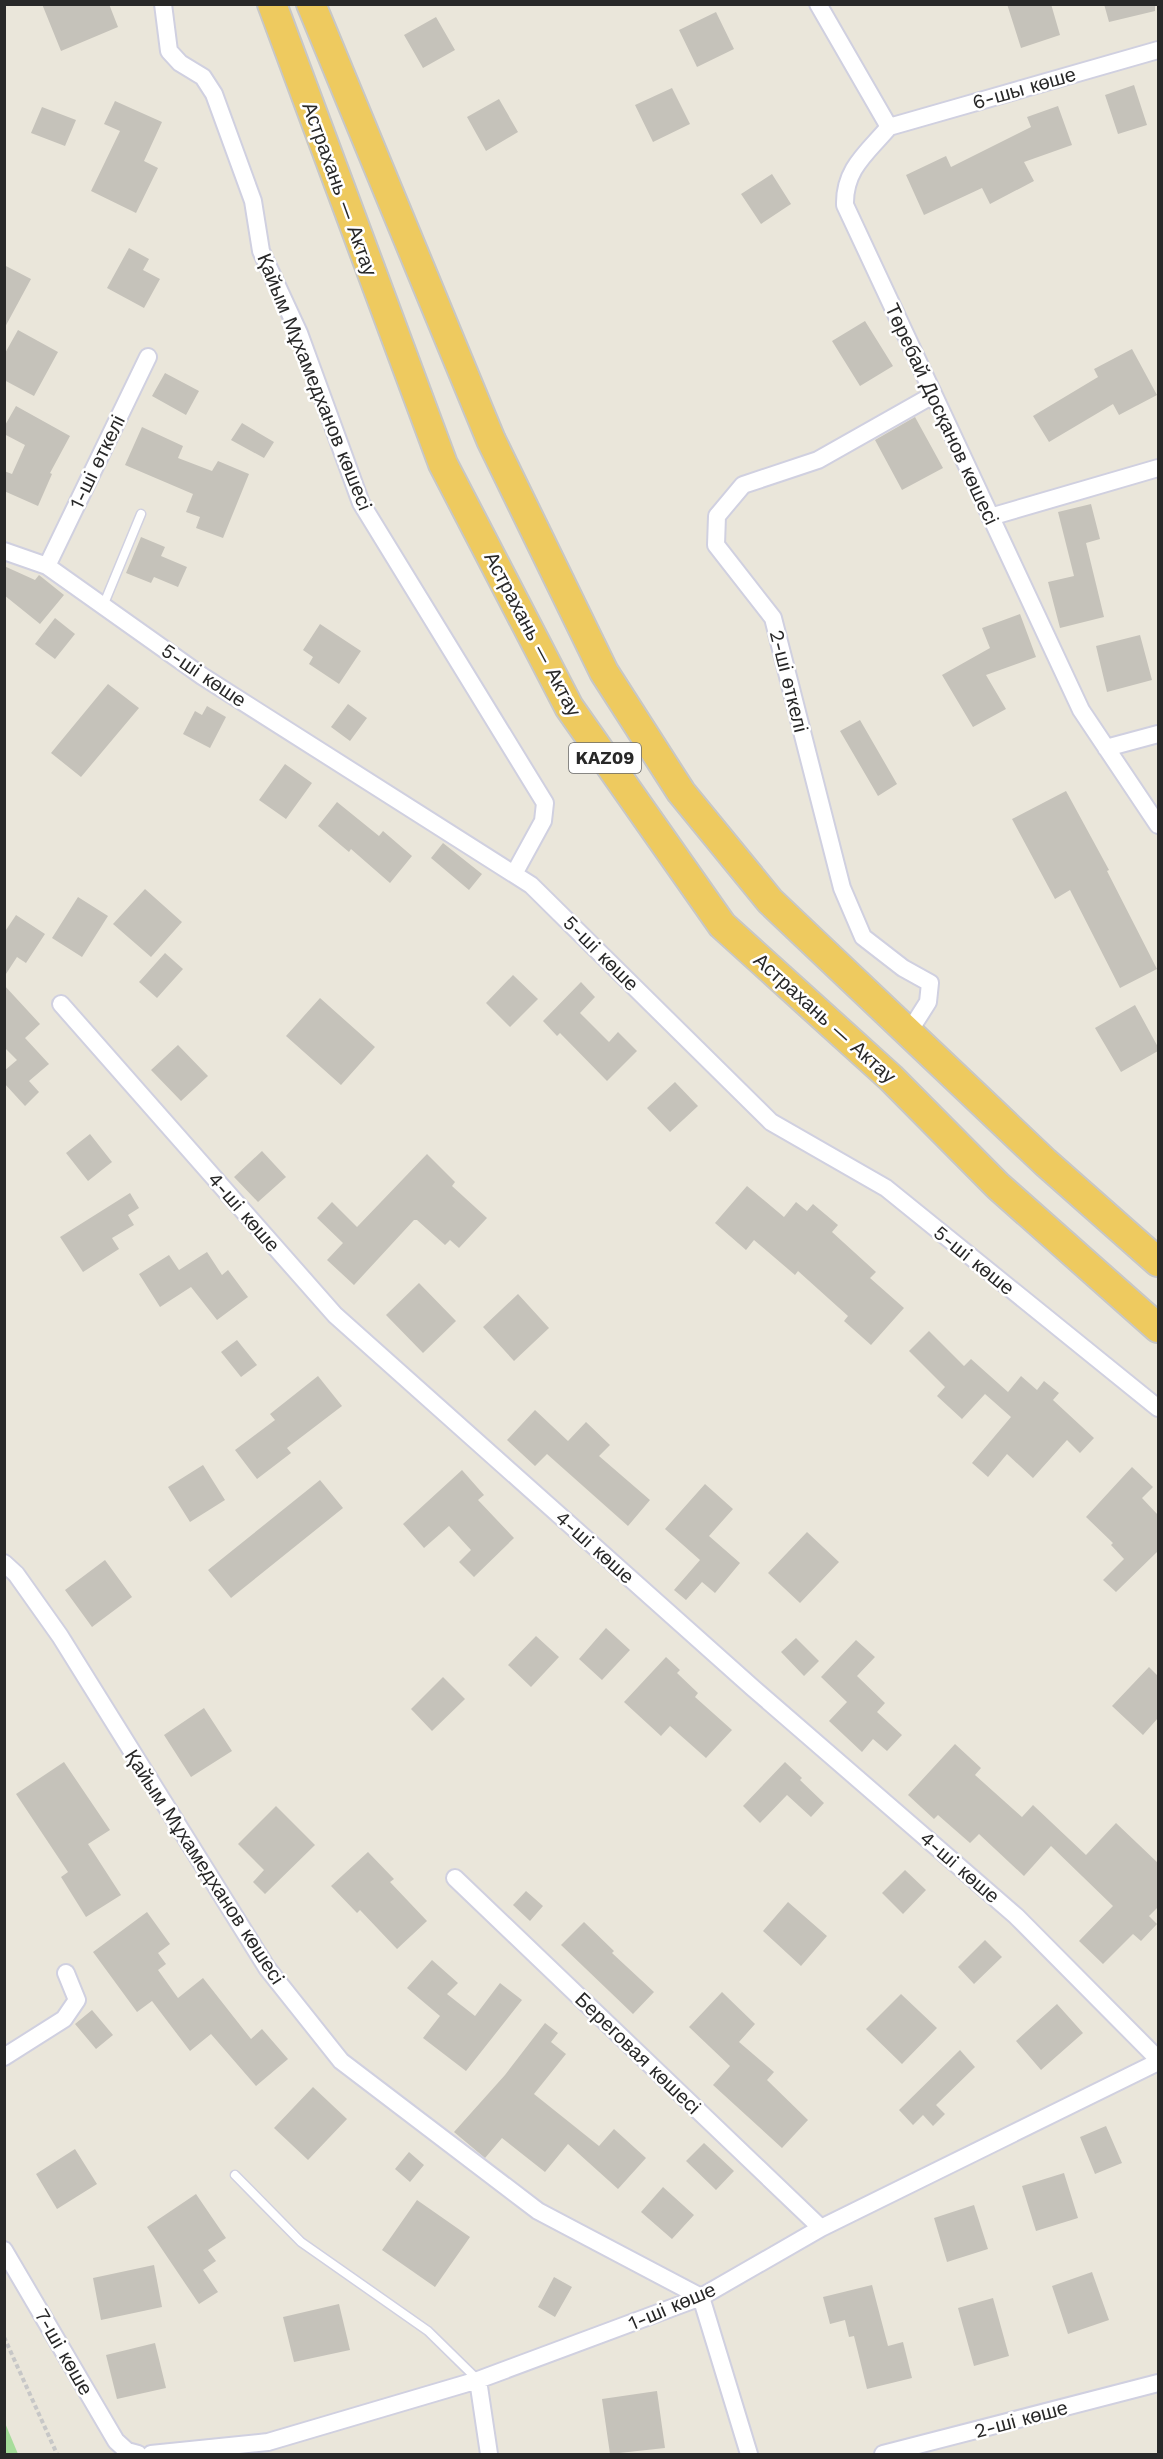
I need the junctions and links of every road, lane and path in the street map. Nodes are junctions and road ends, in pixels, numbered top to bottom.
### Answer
1 (163, 4) edge
2 (272, 4) edge
3 (818, 4) edge
4 (314, 14) edge
5 (1158, 50) edge
6 (889, 127) junction
7 (148, 357) dead end
8 (933, 395) junction
9 (1158, 468) edge
10 (141, 514) dead end
11 (990, 517) junction
12 (4, 551) edge
13 (47, 566) junction
14 (103, 606) junction
15 (1158, 734) edge
16 (1107, 748) junction
17 (1158, 825) edge
18 (514, 874) junction
19 (61, 1004) dead end
20 (909, 1032) junction
21 (1158, 1262) edge
22 (1158, 1328) edge
23 (1158, 1408) edge
24 (4, 1563) edge
25 (455, 1878) dead end
26 (66, 1973) dead end
27 (4, 2057) edge
28 (1158, 2061) edge
29 (235, 2175) dead end
30 (821, 2228) junction
31 (4, 2250) edge
32 (701, 2297) junction
33 (4, 2337) edge
34 (478, 2380) junction
35 (1158, 2383) edge
36 (269, 2448) edge
37 (229, 2450) edge
38 (133, 2453) edge
39 (57, 2454) edge
40 (151, 2454) edge
41 (489, 2454) edge
42 (749, 2454) edge
43 (883, 2454) edge

1 - 18 street, Қайым Мұхамедханов көшесi
2 - 22 highway, Астрахань — Актау / KAZ09
3 - 6 street
4 - 20 highway, Астрахань — Актау / KAZ09
5 - 6 street, 6-шы көше
6 - 8 street, Төребай Досқанов көшесі
7 - 13 street, 1-ші өткелі
8 - 11 street, Төребай Досқанов көшесі
8 - 20 street, 2-ші өткелі
9 - 11 street
10 - 14 lane
11 - 16 street, Төребай Досқанов көшесі
12 - 13 street, 5-шi көше
13 - 14 street, 5-шi көше
14 - 18 street, 5-шi көше
15 - 16 street
16 - 17 street, Төребай Досқанов көшесі
18 - 23 street, 5-шi көше
19 - 28 street, 4-шi көше
20 - 21 highway, Астрахань — Актау / KAZ09
24 - 32 street, Қайым Мұхамедханов көшесi
25 - 30 street, Береговая көшесі
26 - 27 street
28 - 30 street, 1-ші көше
29 - 34 lane
30 - 32 street, 1-ші көше
31 - 38 street, 7-шi көше
32 - 34 street, 1-ші көше
32 - 42 street
33 - 39 path
34 - 36 street, 1-ші көше
34 - 41 street
35 - 43 street, 2-ші көше
36 - 37 street, 1-ші көше
37 - 40 street, 1-ші көше

